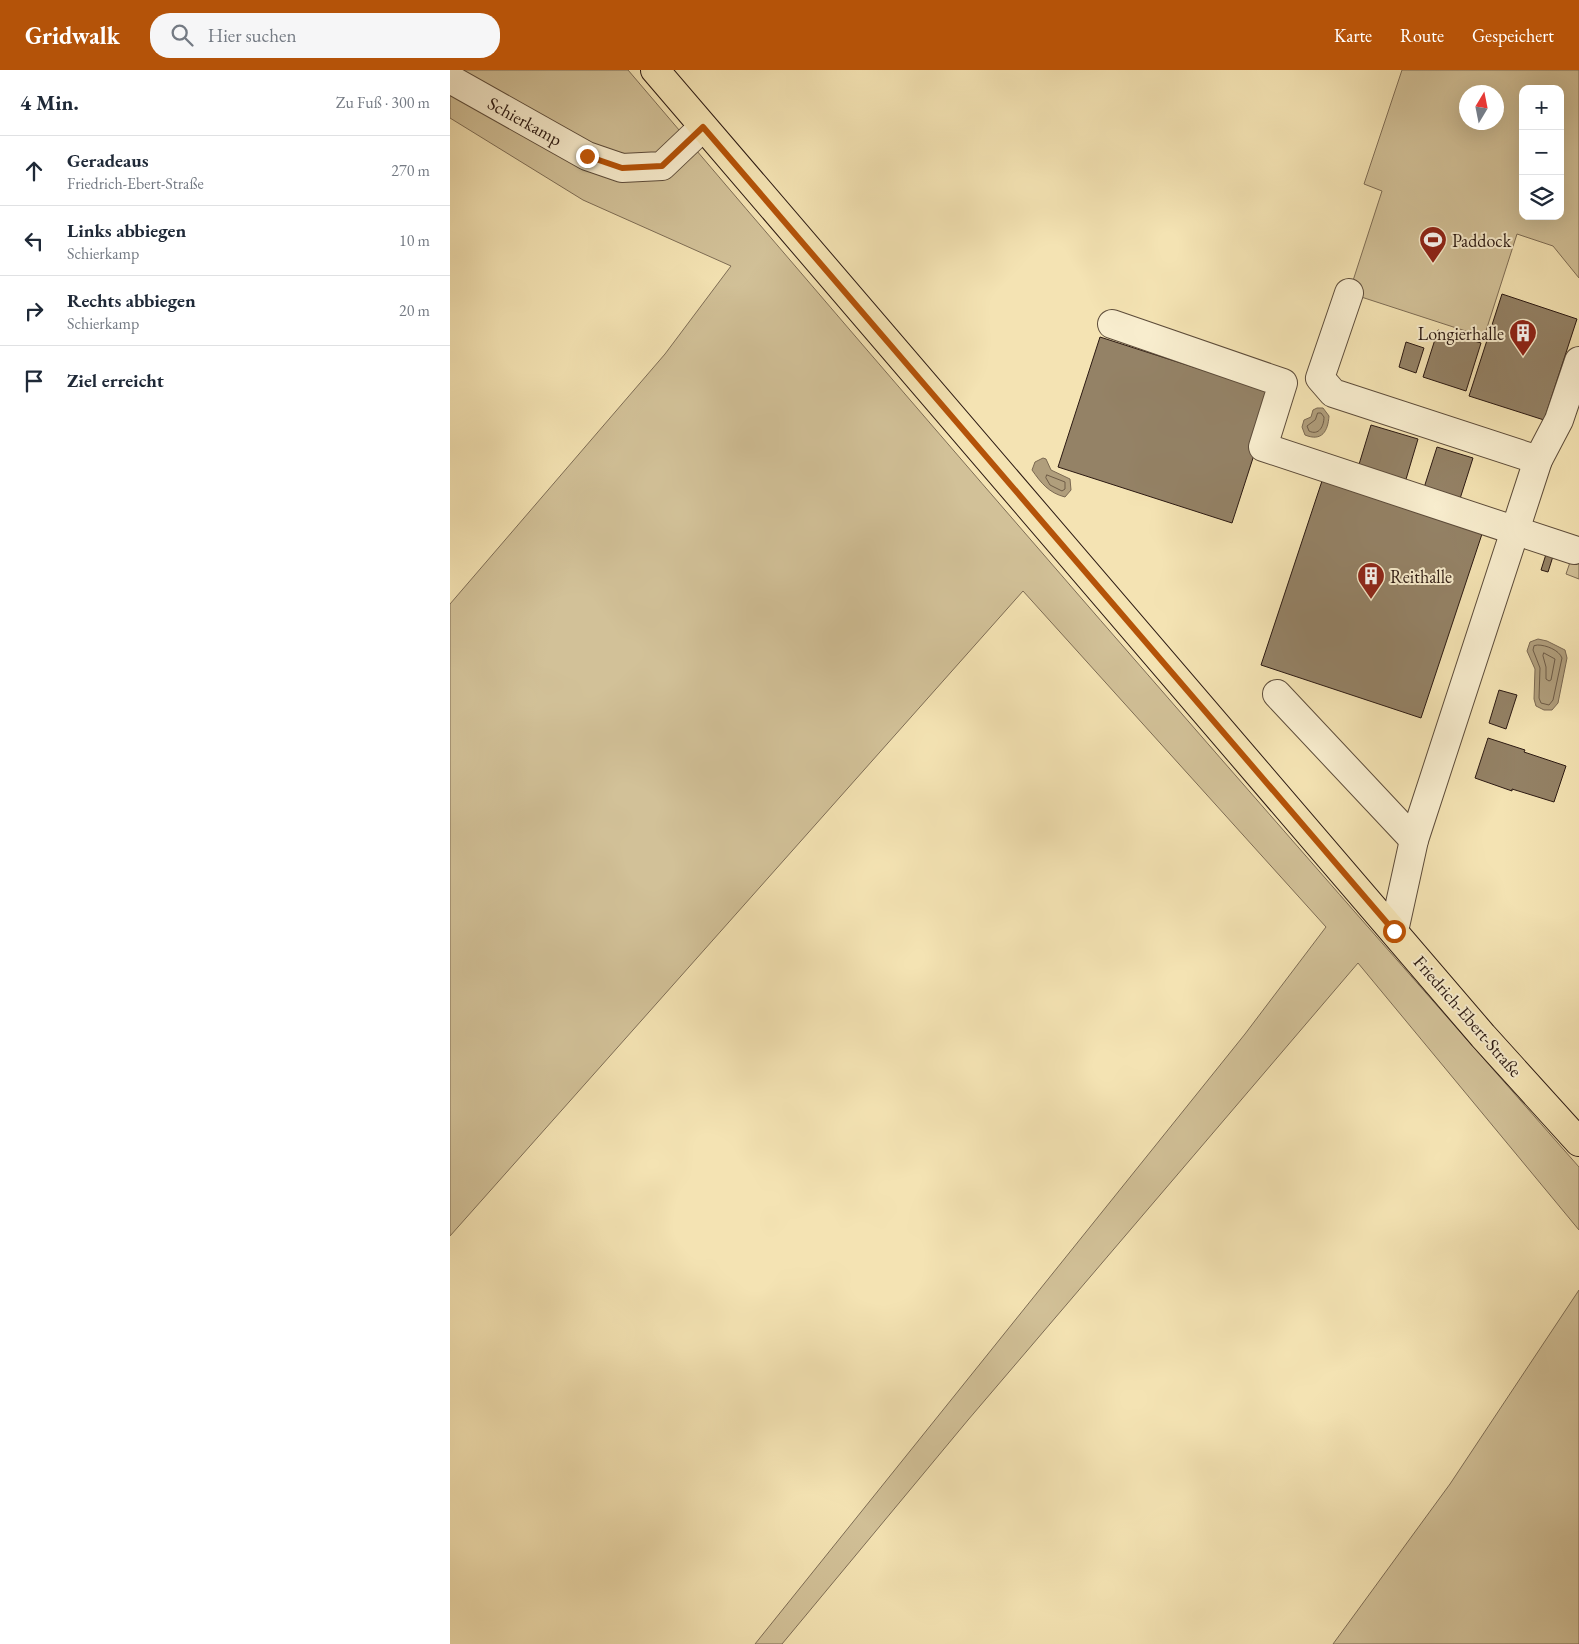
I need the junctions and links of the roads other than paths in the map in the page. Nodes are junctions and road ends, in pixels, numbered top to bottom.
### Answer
1 (654, 70) edge
2 (450, 79) edge
3 (703, 127) junction
4 (1349, 293) dead end
5 (1112, 324) dead end
6 (1579, 361) edge
7 (1538, 460) junction
8 (1515, 530) junction
9 (1574, 550) dead end
10 (1277, 694) dead end
11 (1414, 840) junction
12 (1394, 931) junction
13 (1579, 1142) edge

1 - 3 main road, Friedrich-Ebert-Straße
2 - 3 street, Schierkamp
3 - 12 main road, Friedrich-Ebert-Straße
4 - 7 street
5 - 8 street
6 - 7 street
7 - 8 street
8 - 9 street
8 - 11 street
10 - 11 street
11 - 12 street
12 - 13 main road, Friedrich-Ebert-Straße

